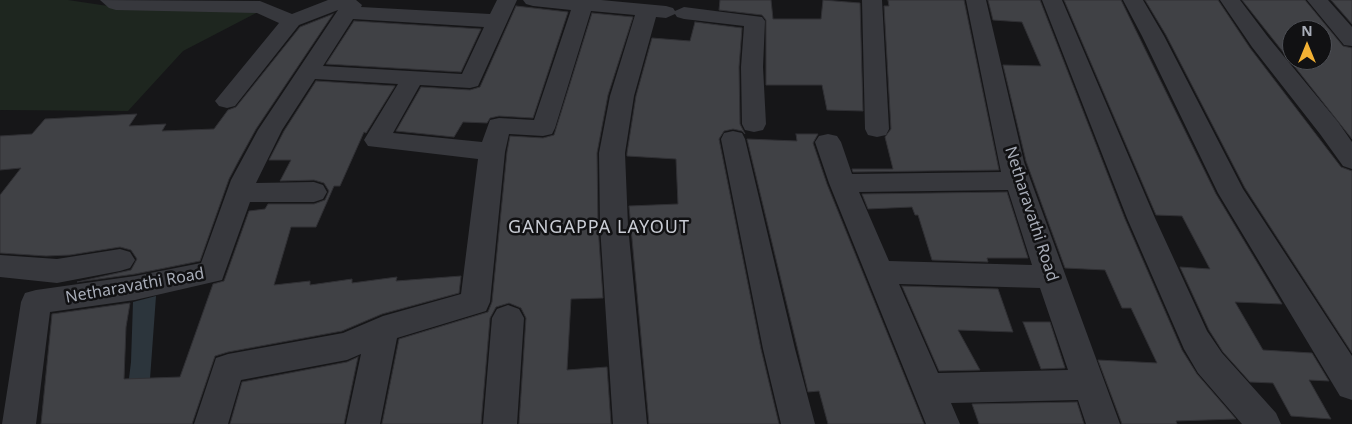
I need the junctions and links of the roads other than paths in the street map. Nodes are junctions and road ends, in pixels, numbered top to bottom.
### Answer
1 (507, 0) edge
2 (533, 0) edge
3 (872, 0) edge
4 (976, 0) edge
5 (1052, 0) edge
6 (1133, 0) edge
7 (1230, 0) edge
8 (1317, 0) edge
9 (115, 1) edge
10 (583, 4) junction
11 (345, 5) edge
12 (692, 7) edge
13 (647, 10) junction
14 (292, 21) junction
15 (497, 21) junction
16 (1352, 40) edge
17 (308, 72) junction
18 (413, 78) junction
19 (227, 101) dead end
20 (877, 129) dead end
21 (828, 142) dead end
22 (492, 152) junction
23 (1352, 160) edge
24 (1018, 181) junction
25 (842, 183) junction
26 (314, 192) dead end
27 (239, 193) junction
28 (120, 260) dead end
29 (0, 266) edge
30 (878, 272) junction
31 (1051, 277) junction
32 (508, 318) dead end
33 (383, 329) junction
34 (1090, 385) junction
35 (1352, 385) edge
36 (927, 388) junction
37 (19, 424) edge
38 (210, 424) edge
39 (363, 424) edge
40 (500, 424) edge
41 (630, 424) edge
42 (798, 424) edge
43 (942, 424) edge
44 (1103, 424) edge
45 (1264, 424) edge

1 - 15 street
2 - 10 street
3 - 20 street
4 - 24 street, Netharavathi Road
5 - 45 street
6 - 35 street
7 - 23 street
8 - 16 street
9 - 14 street
10 - 13 street
10 - 22 street
11 - 14 street
11 - 15 street
11 - 17 street, Netharavathi Road
12 - 13 street
12 - 42 street
13 - 41 street
14 - 19 street
15 - 18 street
17 - 18 street
17 - 27 street, Netharavathi Road
18 - 22 street
21 - 25 street
22 - 33 street
24 - 25 street
24 - 31 street, Netharavathi Road
25 - 30 street
26 - 27 street
27 - 37 street, Netharavathi Road
28 - 29 street
30 - 31 street
30 - 36 street
31 - 34 street, Netharavathi Road
32 - 40 street
33 - 38 street
33 - 39 street
34 - 36 street
34 - 44 street, Netharavathi Road
36 - 43 street

